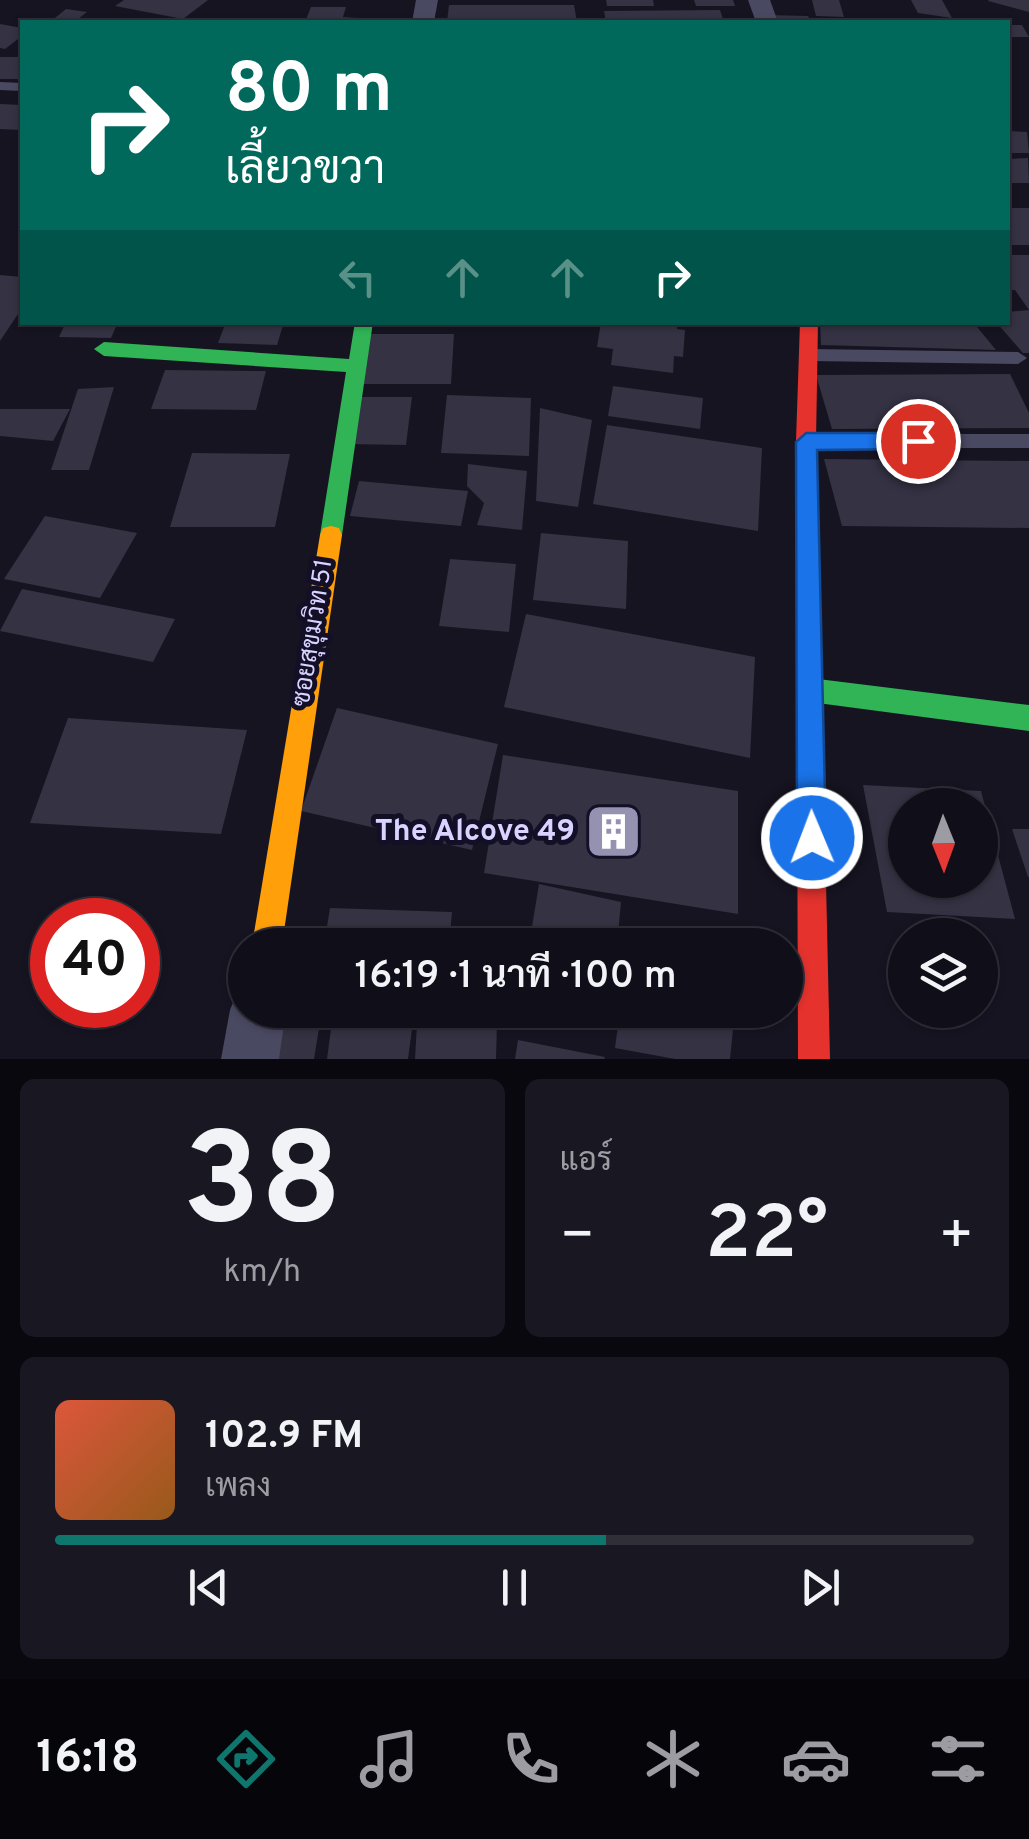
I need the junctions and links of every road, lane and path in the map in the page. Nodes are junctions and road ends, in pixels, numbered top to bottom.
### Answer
1 (363, 325) edge
2 (809, 325) edge
3 (104, 349) dead end
4 (810, 355) junction
5 (1018, 358) dead end
6 (355, 366) junction
7 (1029, 441) edge
8 (806, 442) junction
9 (810, 690) junction
10 (1029, 718) edge
11 (270, 928) edge
12 (255, 1028) edge
13 (250, 1059) edge
14 (814, 1059) edge

1 - 6 street, ซอยสุขุมวิท 51
2 - 4 street
3 - 6 street
4 - 5 lane
4 - 8 street
6 - 11 street, ซอยสุขุมวิท 51
7 - 8 lane
8 - 9 street
9 - 10 street
9 - 14 street
12 - 13 street

